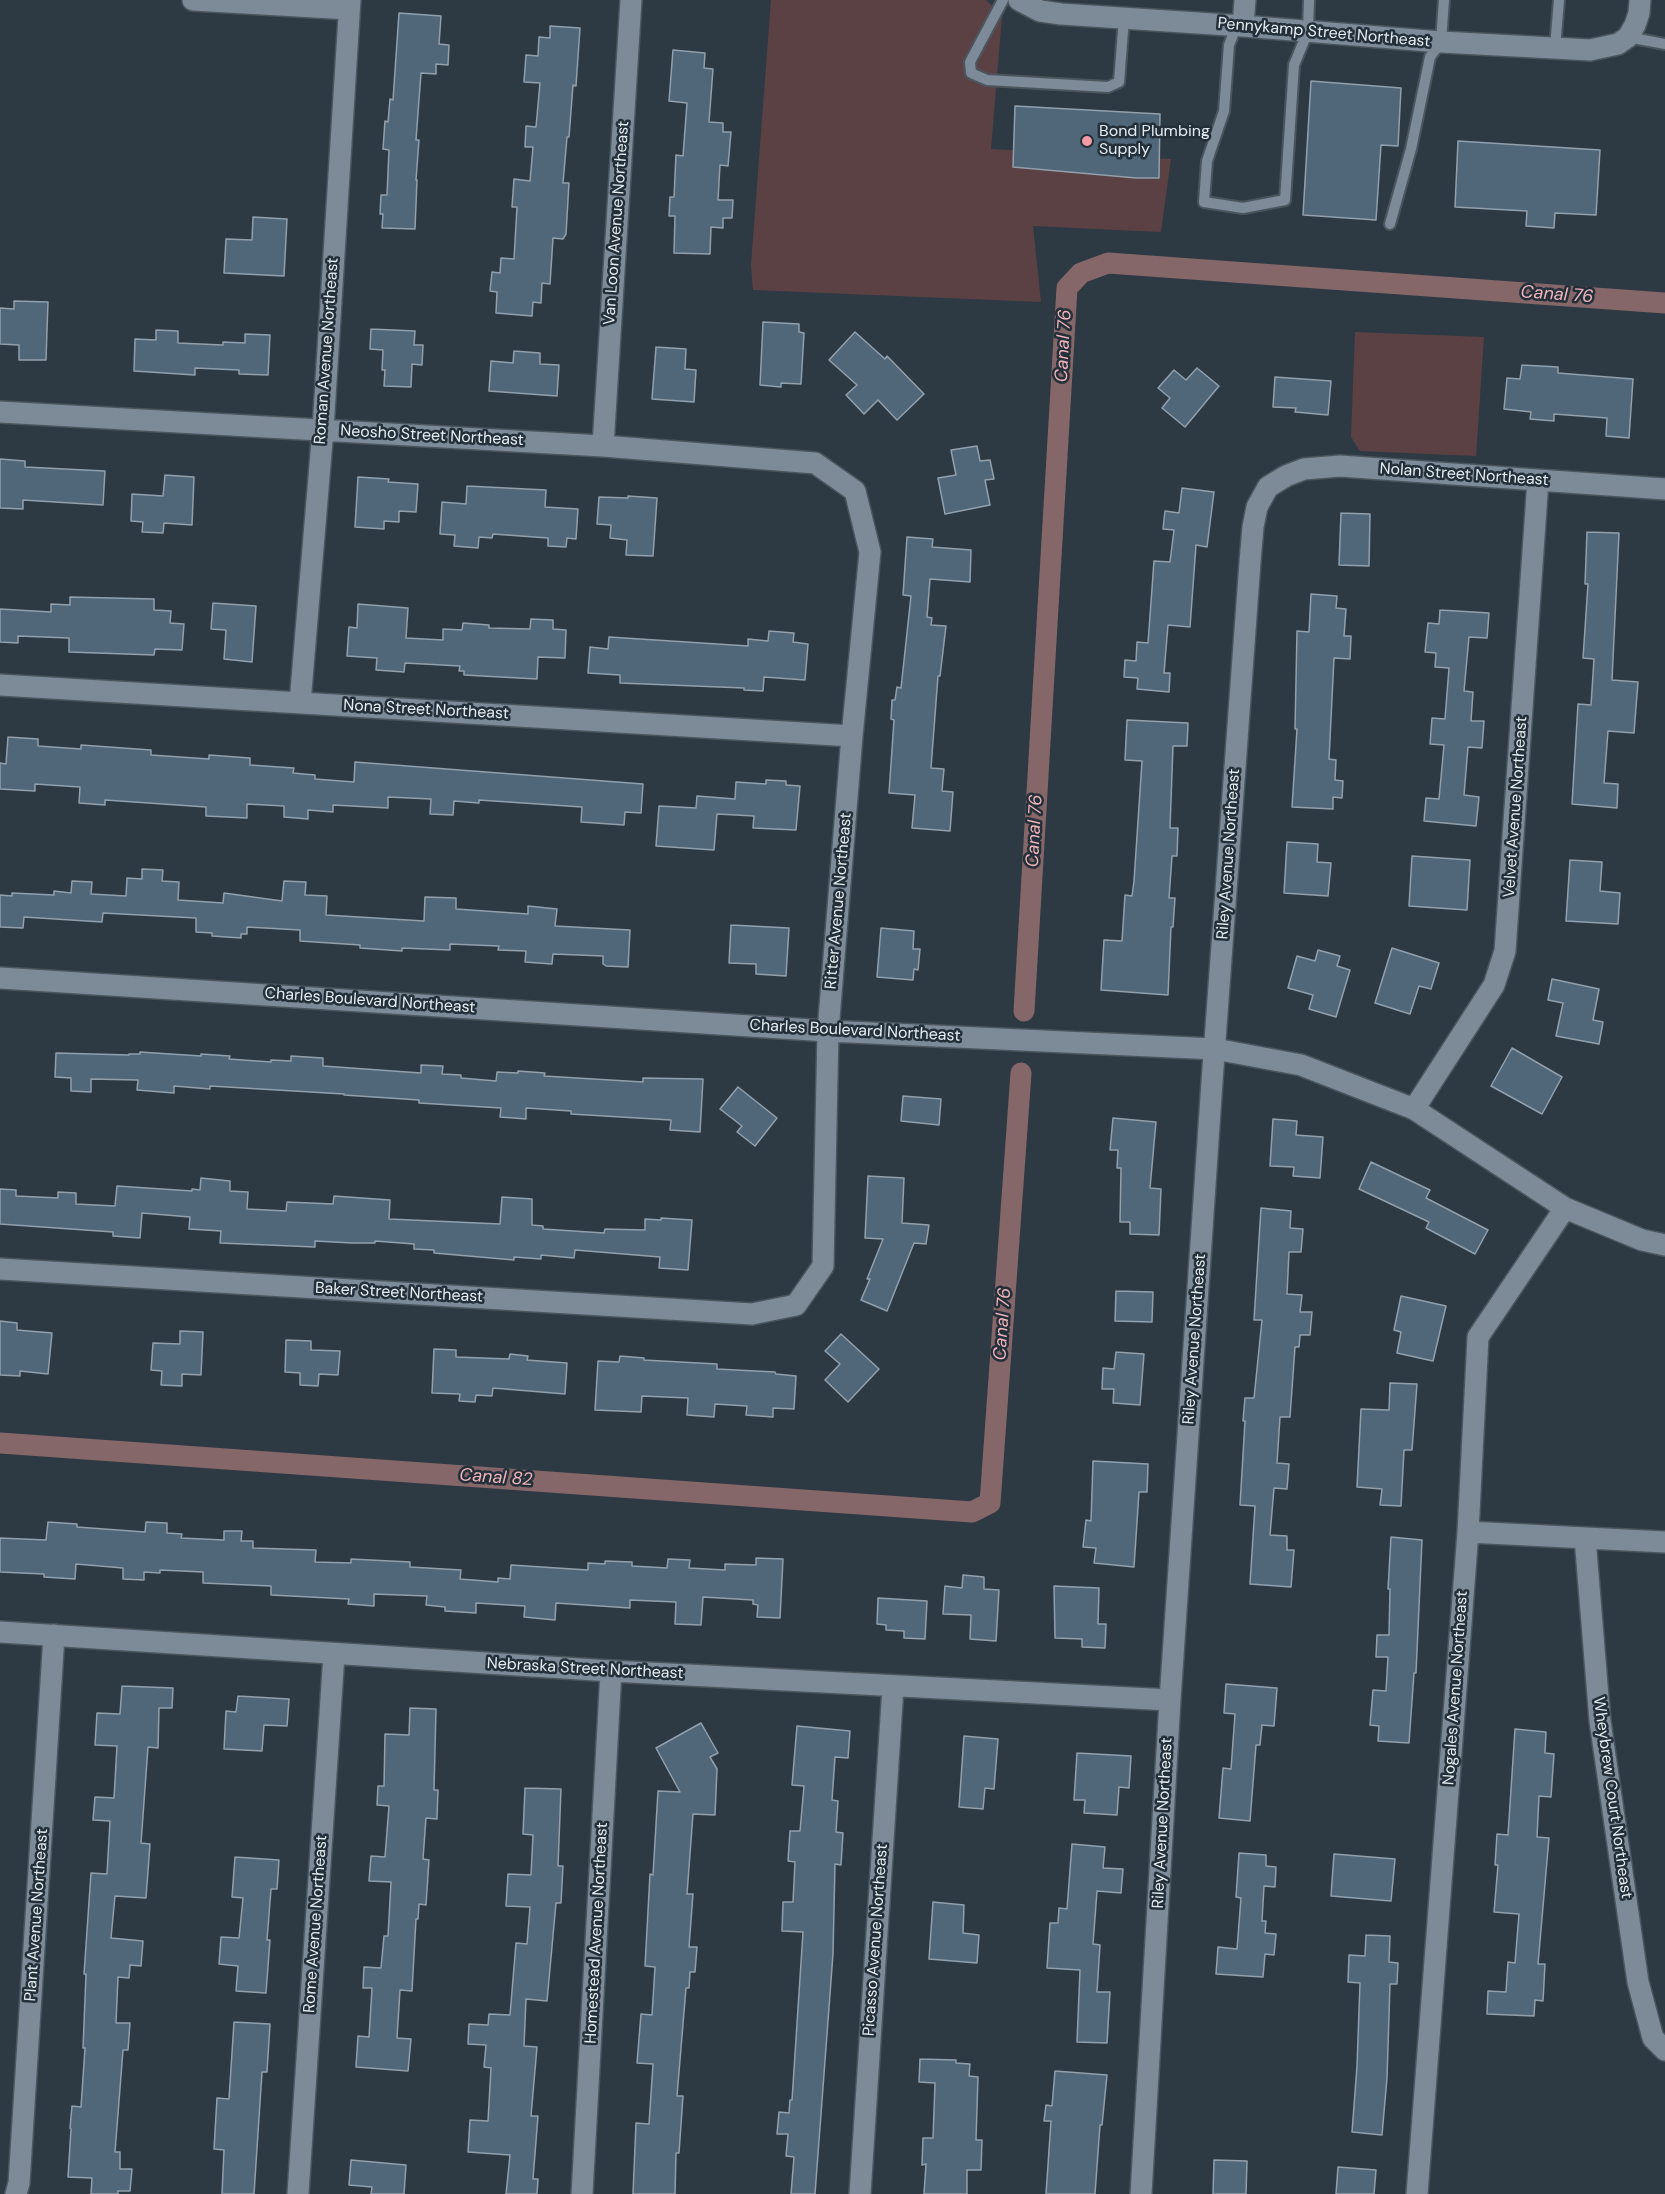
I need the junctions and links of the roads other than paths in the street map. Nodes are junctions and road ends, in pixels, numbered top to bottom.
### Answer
1 (192, 0) edge
2 (631, 0) edge
3 (1003, 0) edge
4 (1019, 0) edge
5 (1245, 0) edge
6 (1309, 0) edge
7 (1444, 0) edge
8 (1559, 0) edge
9 (1640, 0) edge
10 (349, 4) edge
11 (1124, 18) junction
12 (1240, 26) junction
13 (1308, 31) junction
14 (1628, 37) junction
15 (1441, 42) junction
16 (1665, 44) edge
17 (1555, 48) junction
18 (1390, 224) dead end
19 (0, 412) edge
20 (323, 429) junction
21 (603, 446) junction
22 (1538, 480) junction
23 (1268, 487) joint
24 (1665, 489) edge
25 (855, 491) joint
26 (0, 685) edge
27 (300, 703) junction
28 (852, 736) junction
29 (0, 978) edge
30 (828, 1031) junction
31 (1215, 1048) junction
32 (1414, 1109) junction
33 (1565, 1208) junction
34 (1665, 1245) edge
35 (0, 1269) edge
36 (796, 1305) joint
37 (1468, 1533) junction
38 (1585, 1538) junction
39 (1665, 1542) edge
40 (0, 1632) edge
41 (54, 1635) junction
42 (334, 1654) junction
43 (612, 1671) junction
44 (893, 1687) junction
45 (1170, 1700) junction
46 (1665, 2050) edge
47 (16, 2194) edge
48 (298, 2194) edge
49 (582, 2194) edge
50 (860, 2194) edge
51 (1141, 2194) edge
52 (1417, 2194) edge

1 - 10 street
2 - 21 street, Van Loon Avenue Northeast
3 - 11 lane
4 - 11 street, Pennykamp Street Northeast
5 - 12 street
6 - 13 lane
7 - 15 lane
8 - 17 lane
9 - 14 street
10 - 20 street, Roman Avenue Northeast
11 - 12 street, Pennykamp Street Northeast
12 - 13 street, Pennykamp Street Northeast
12 - 13 lane
13 - 15 street, Pennykamp Street Northeast
14 - 16 lane
14 - 17 street, Pennykamp Street Northeast
15 - 17 street, Pennykamp Street Northeast
15 - 18 lane
19 - 20 street, Neosho Street Northeast
20 - 21 street, Neosho Street Northeast
20 - 27 street, Roman Avenue Northeast
21 - 25 street, Neosho Street Northeast
22 - 23 street, Nolan Street Northeast
22 - 24 street, Nolan Street Northeast
22 - 32 street, Velvet Avenue Northeast
23 - 31 street, Riley Avenue Northeast
25 - 28 street, Ritter Avenue Northeast
26 - 27 street, Nona Street Northeast
27 - 28 street, Nona Street Northeast
28 - 30 street, Ritter Avenue Northeast
29 - 30 street, Charles Boulevard Northeast
30 - 31 street, Charles Boulevard Northeast
30 - 36 street, Ritter Avenue Northeast
31 - 32 street, Charles Boulevard Northeast
31 - 45 street, Riley Avenue Northeast
32 - 33 street, Charles Boulevard Northeast
33 - 34 street, Charles Boulevard Northeast
33 - 37 street, Nogales Avenue Northeast
35 - 36 street, Baker Street Northeast
37 - 38 street
37 - 52 street, Nogales Avenue Northeast
38 - 39 street
38 - 46 street, Wheybrew Court Northeast
40 - 41 street, Nebraska Street Northeast
41 - 42 street, Nebraska Street Northeast
41 - 47 street, Plant Avenue Northeast
42 - 43 street, Nebraska Street Northeast
42 - 48 street, Rome Avenue Northeast
43 - 44 street, Nebraska Street Northeast
43 - 49 street, Homestead Avenue Northeast
44 - 45 street, Nebraska Street Northeast
44 - 50 street, Picasso Avenue Northeast
45 - 51 street, Riley Avenue Northeast

